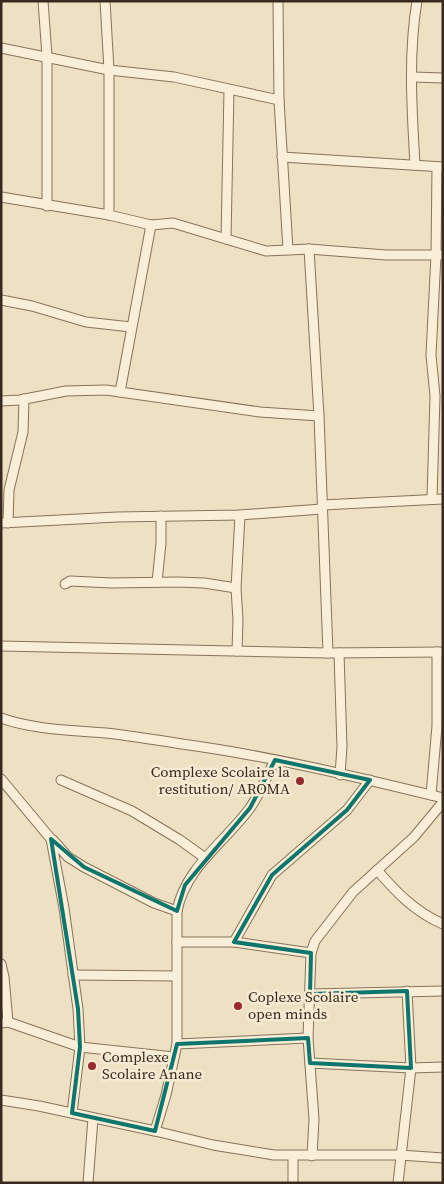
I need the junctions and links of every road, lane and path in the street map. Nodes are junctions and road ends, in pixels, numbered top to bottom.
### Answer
1 (43, 1) edge
2 (105, 1) edge
3 (278, 1) edge
4 (417, 1) edge
5 (1, 48) edge
6 (47, 56) junction
7 (109, 70) junction
8 (413, 77) junction
9 (443, 78) edge
10 (229, 90) junction
11 (279, 100) junction
12 (282, 157) junction
13 (415, 165) junction
14 (440, 167) edge
15 (1, 198) edge
16 (47, 206) junction
17 (109, 215) junction
18 (151, 226) junction
19 (226, 239) junction
20 (309, 249) junction
21 (288, 250) junction
22 (439, 255) edge
23 (1, 300) edge
24 (131, 327) junction
25 (120, 392) junction
26 (439, 396) edge
27 (24, 399) junction
28 (1, 401) edge
29 (319, 416) junction
30 (432, 499) junction
31 (443, 499) edge
32 (322, 507) junction
33 (240, 515) junction
34 (161, 516) junction
35 (4, 523) edge
36 (157, 582) junction
37 (65, 584) dead end
38 (236, 588) junction
39 (1, 646) edge
40 (237, 651) junction
41 (440, 652) edge
42 (328, 653) junction
43 (339, 653) junction
44 (1, 718) edge
45 (275, 760) junction
46 (340, 774) junction
47 (1, 779) edge
48 (61, 780) dead end
49 (370, 780) junction
50 (431, 795) junction
51 (443, 798) edge
52 (443, 802) edge
53 (52, 839) junction
54 (205, 858) junction
55 (377, 870) junction
56 (177, 911) junction
57 (443, 924) edge
58 (177, 942) junction
59 (234, 942) junction
60 (311, 953) junction
61 (1, 964) edge
62 (73, 975) junction
63 (176, 976) junction
64 (443, 990) edge
65 (407, 991) junction
66 (310, 994) junction
67 (4, 1022) edge
68 (308, 1038) junction
69 (177, 1044) junction
70 (80, 1047) junction
71 (174, 1057) junction
72 (310, 1063) junction
73 (443, 1067) edge
74 (411, 1068) junction
75 (1, 1100) edge
76 (72, 1113) junction
77 (94, 1118) junction
78 (156, 1131) junction
79 (293, 1156) junction
80 (312, 1156) junction
81 (400, 1156) junction
82 (443, 1158) edge
83 (88, 1183) edge
84 (294, 1183) edge
85 (398, 1183) edge

1 - 6 street
2 - 7 street
3 - 11 street
4 - 8 street
5 - 6 street
6 - 7 street
6 - 16 street
7 - 10 street
7 - 17 street
8 - 9 street
8 - 13 street
10 - 11 street
10 - 19 street
11 - 12 street
12 - 13 street
12 - 21 street
13 - 14 street
14 - 22 street
15 - 16 street
16 - 17 street
17 - 18 street
18 - 19 street
18 - 24 street
19 - 21 street
20 - 21 street
20 - 22 street
20 - 29 street
22 - 26 street
23 - 24 street
24 - 25 street
25 - 27 street
25 - 29 street
26 - 30 street
27 - 28 street
27 - 35 street
29 - 32 street
30 - 31 street
30 - 32 street
32 - 33 street
32 - 42 street
33 - 34 street
33 - 38 street
34 - 35 street
34 - 36 street
36 - 37 street
36 - 38 street
38 - 40 street
39 - 40 street
40 - 42 street
41 - 43 street
41 - 50 street
42 - 43 street
43 - 46 street
44 - 45 street
45 - 46 street
45 - 54 street
46 - 49 street
47 - 53 street
48 - 54 street
49 - 50 street
49 - 59 street
50 - 51 street
52 - 55 street
53 - 56 street
53 - 62 street
54 - 56 street
55 - 57 street
55 - 60 street
56 - 58 street
58 - 59 street
58 - 63 street
59 - 60 street
60 - 66 street
61 - 67 street
62 - 63 street
62 - 70 street
63 - 69 street
64 - 65 street
65 - 66 street
65 - 74 street
66 - 68 street
67 - 70 street
68 - 69 street
68 - 72 street
69 - 71 street
70 - 71 street
70 - 76 street
71 - 78 street
72 - 74 street
72 - 80 street
73 - 74 street
74 - 81 street
75 - 76 street
76 - 77 street
77 - 78 street
77 - 83 street
78 - 79 street
79 - 80 street
79 - 84 street
80 - 81 street
81 - 82 street
81 - 85 street

